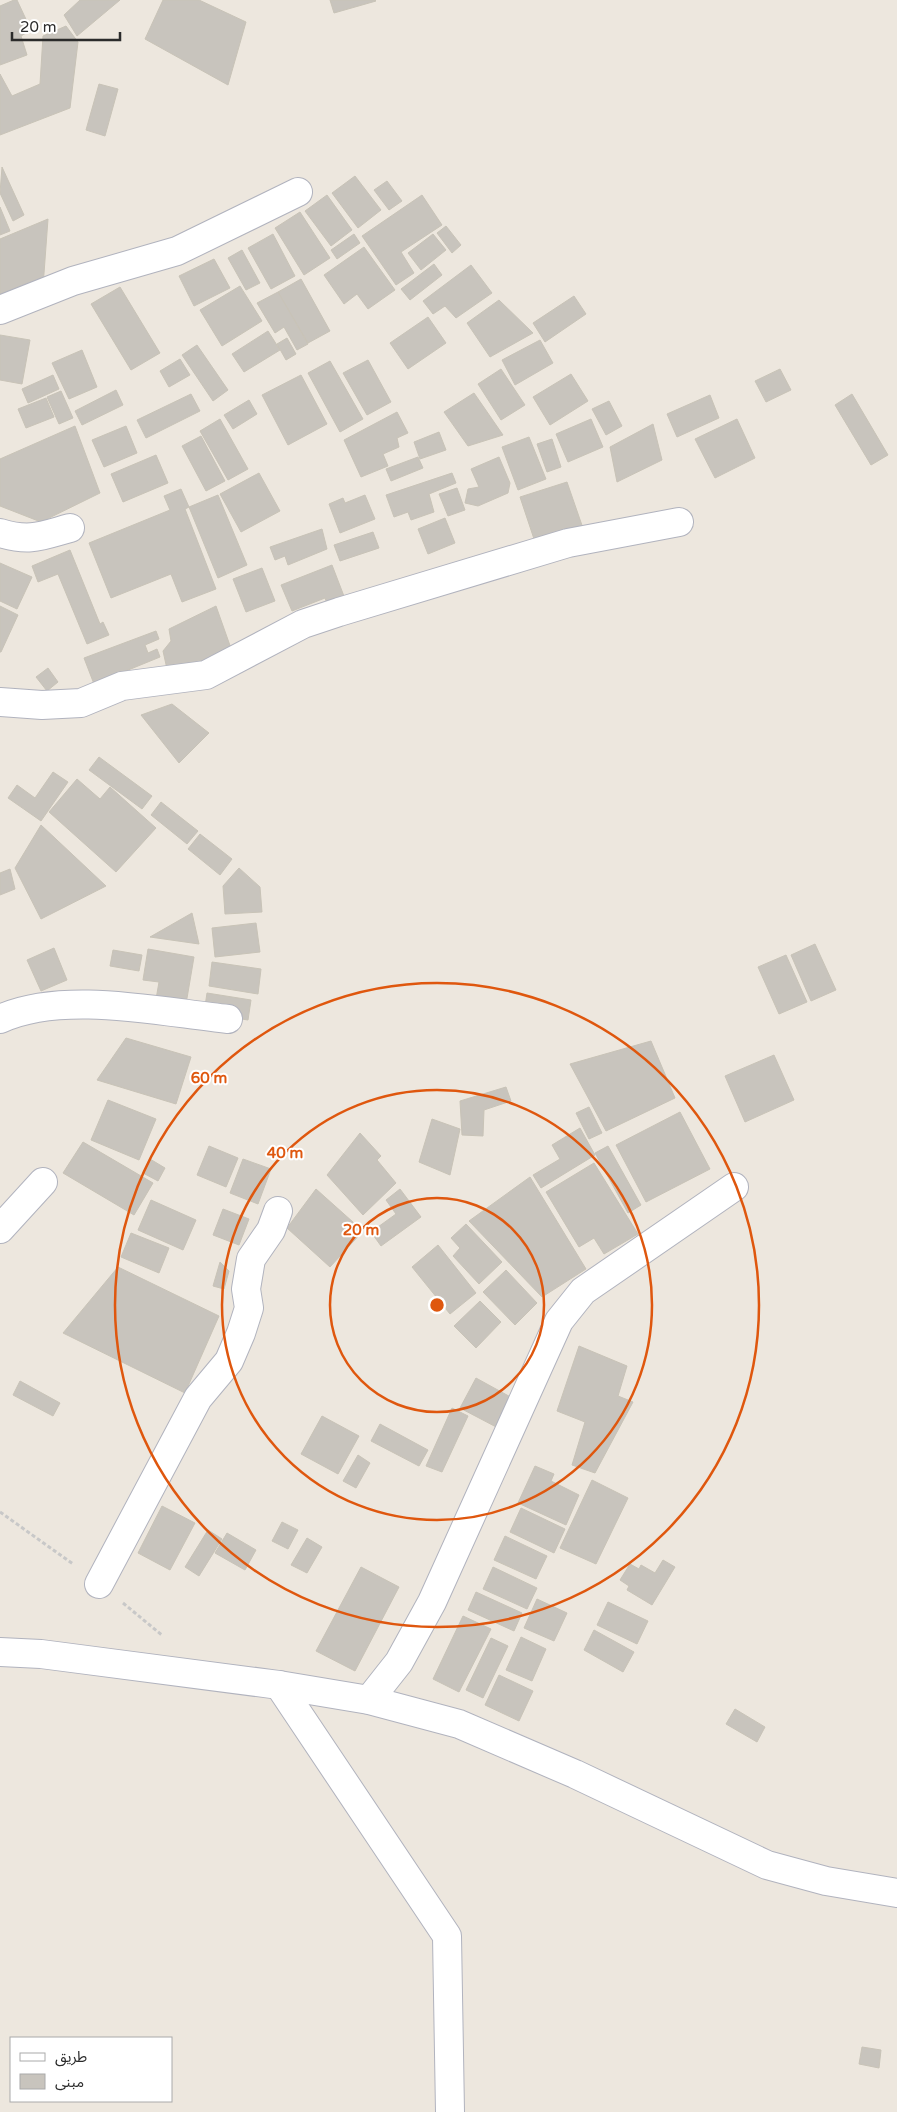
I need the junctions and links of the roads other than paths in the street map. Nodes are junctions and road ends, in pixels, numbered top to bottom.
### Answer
1 (298, 192) dead end
2 (0, 310) edge
3 (679, 522) dead end
4 (70, 528) dead end
5 (0, 533) edge
6 (0, 702) edge
7 (0, 1019) edge
8 (228, 1019) dead end
9 (43, 1182) dead end
10 (734, 1187) dead end
11 (278, 1211) dead end
12 (0, 1229) edge
13 (98, 1584) dead end
14 (0, 1652) edge
15 (279, 1686) junction
16 (369, 1700) junction
17 (897, 1893) edge
18 (450, 2112) edge

1 - 2 street
3 - 6 street
4 - 5 street
7 - 8 street
9 - 12 street
10 - 16 street
11 - 13 street
14 - 15 street
15 - 16 street
15 - 18 street
16 - 17 street

